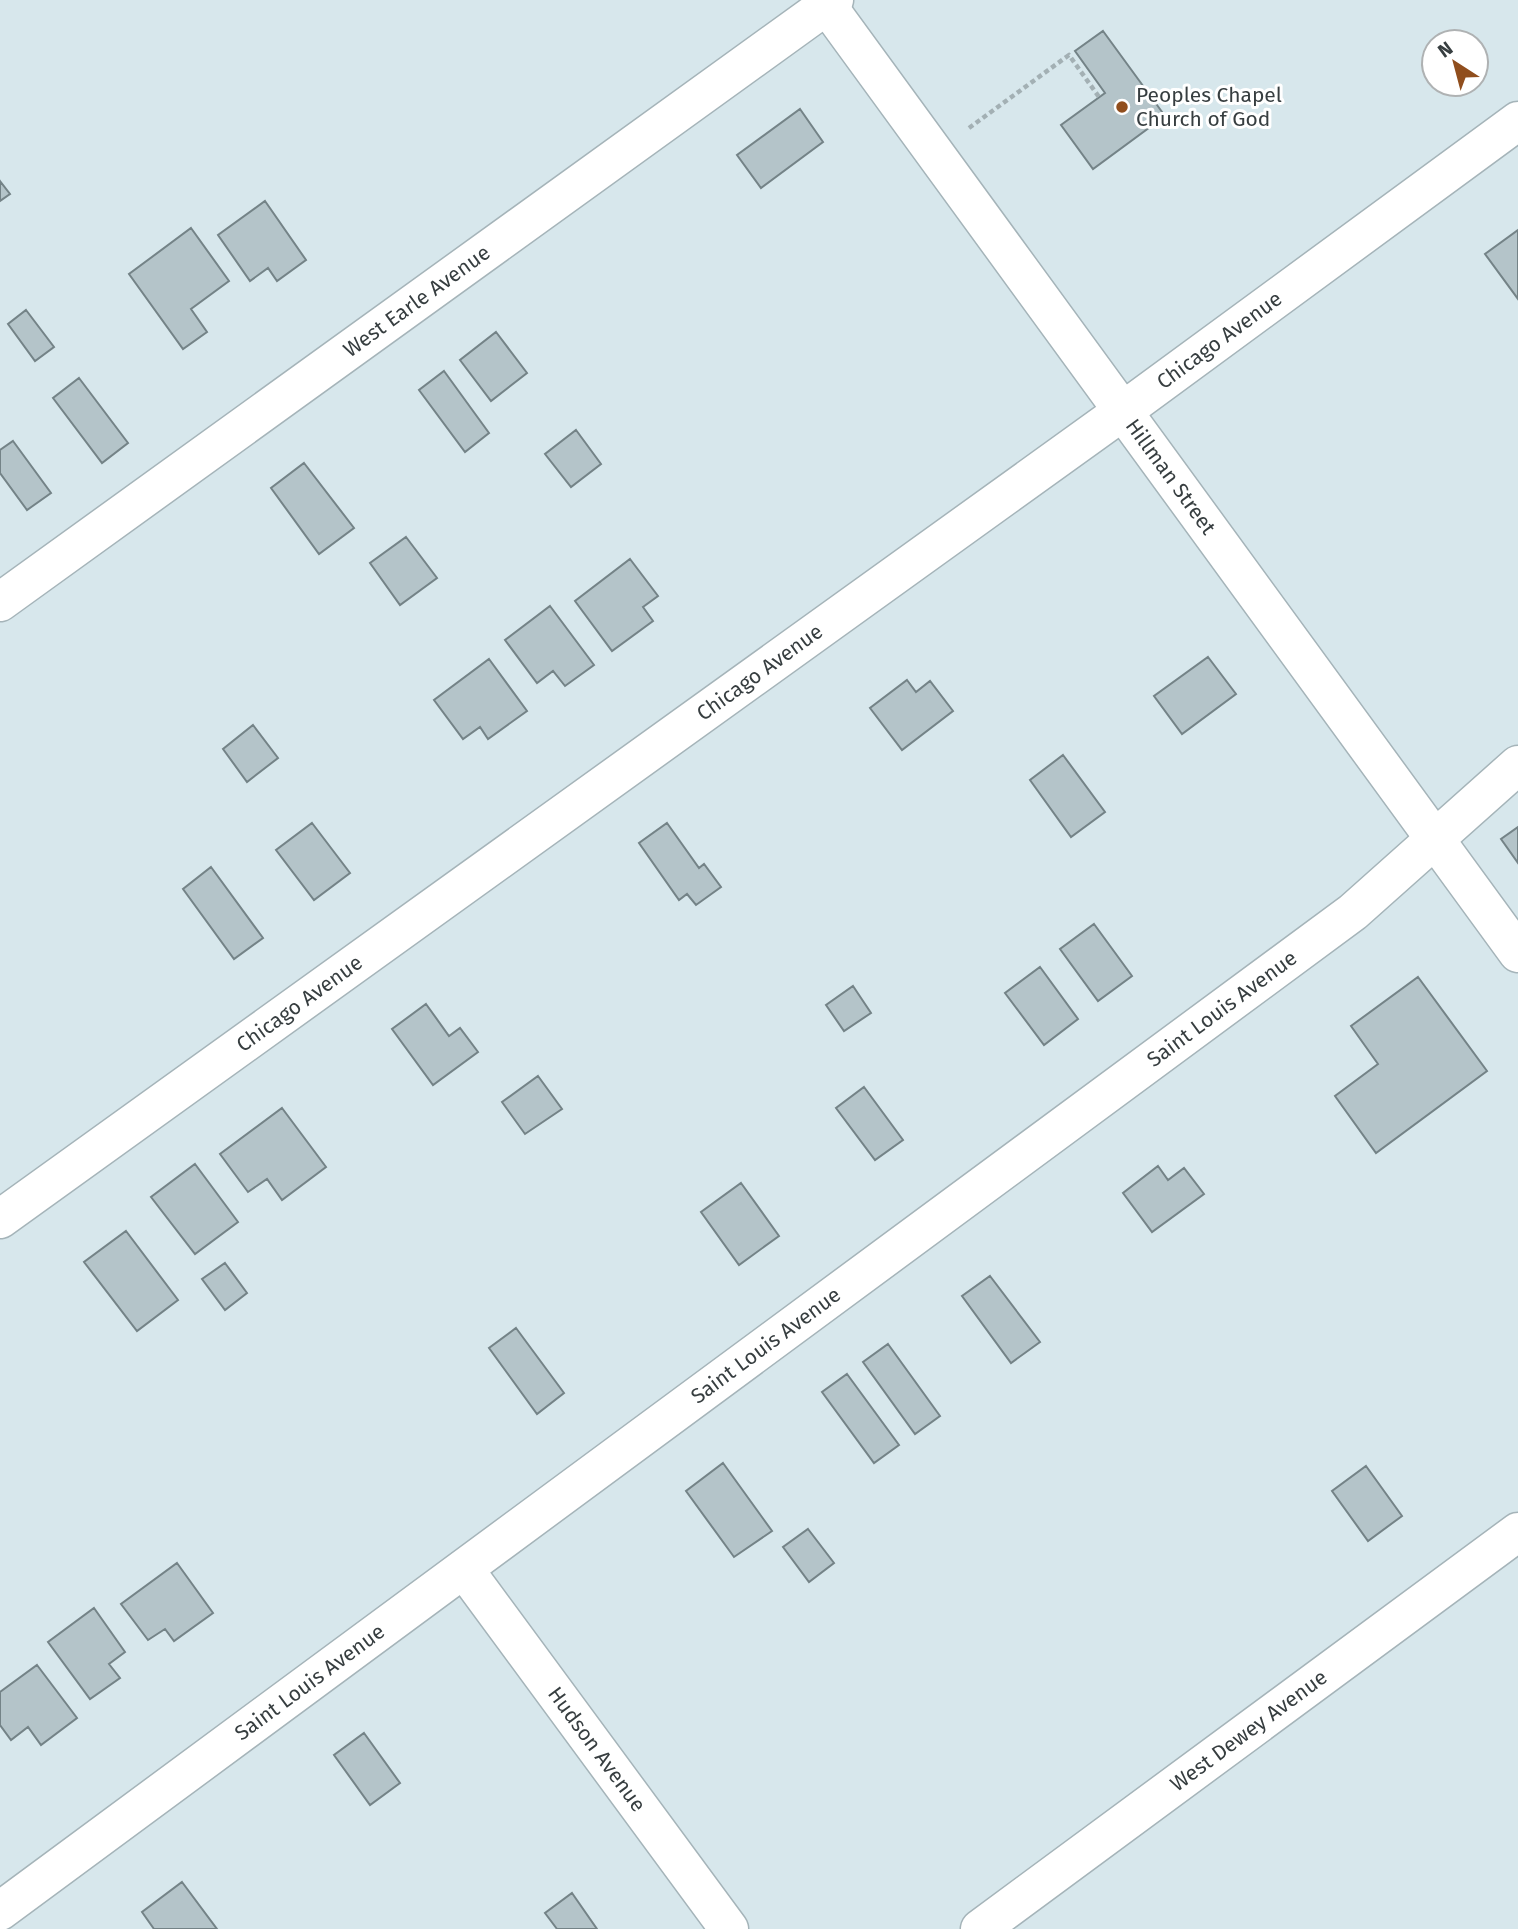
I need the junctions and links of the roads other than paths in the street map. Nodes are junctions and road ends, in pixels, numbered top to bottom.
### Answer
1 (828, 2) edge
2 (1518, 121) edge
3 (1123, 411) junction
4 (0, 602) edge
5 (1518, 765) edge
6 (1434, 838) junction
7 (1518, 953) edge
8 (0, 1219) edge
9 (1518, 1532) edge
10 (464, 1569) junction
11 (0, 1911) edge
12 (729, 1929) edge
13 (979, 1929) edge

1 - 3 street, Hillman Street
1 - 4 street, West Earle Avenue
2 - 3 street, Chicago Avenue
3 - 6 street, Hillman Street
3 - 8 street, Chicago Avenue
5 - 6 street, Saint Louis Avenue
6 - 7 street, Hillman Street
6 - 10 street, Saint Louis Avenue
9 - 13 street, West Dewey Avenue
10 - 11 street, Saint Louis Avenue
10 - 12 street, Hudson Avenue

